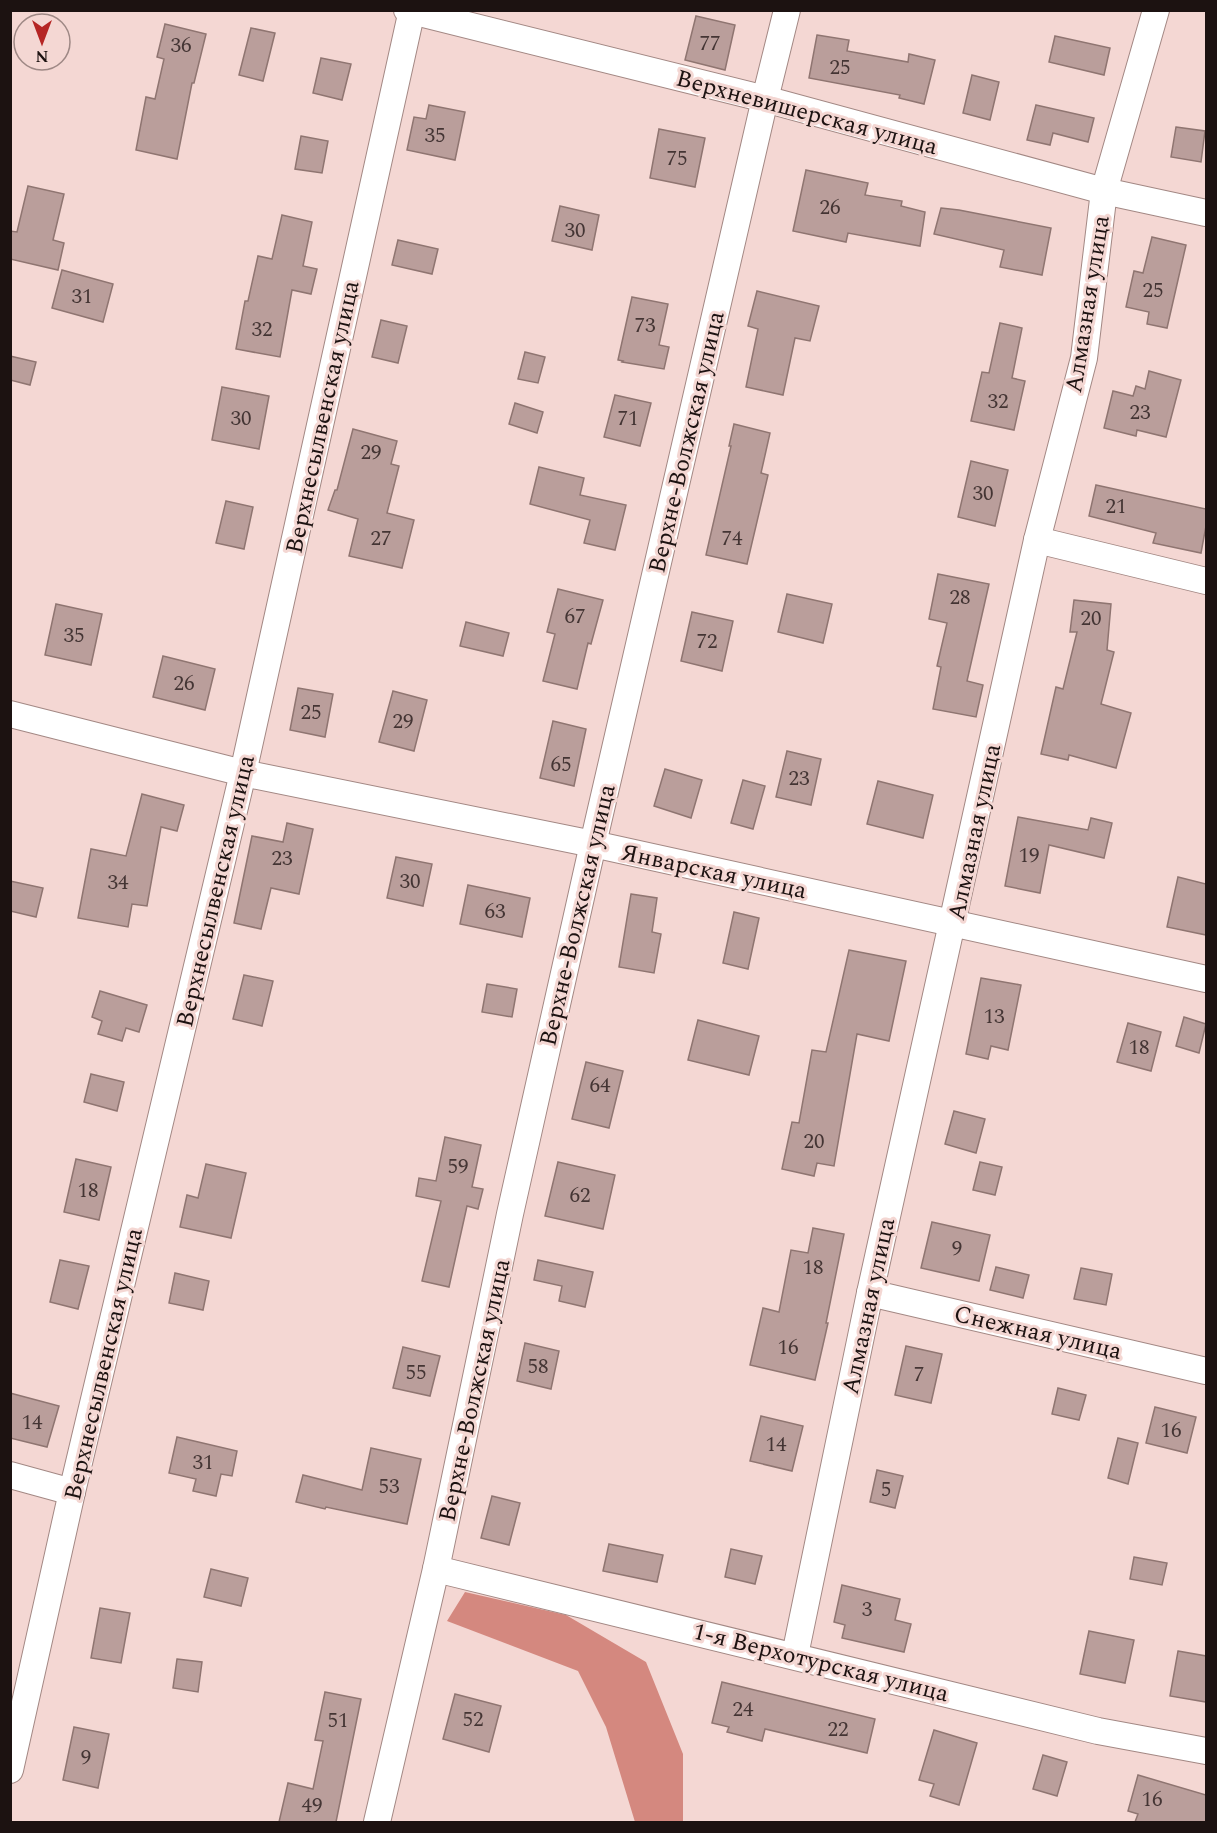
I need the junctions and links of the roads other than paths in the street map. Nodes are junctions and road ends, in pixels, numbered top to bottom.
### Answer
1 (787, 10) edge
2 (1156, 10) edge
3 (410, 11) edge
4 (765, 99) junction
5 (1104, 191) junction
6 (1206, 213) edge
7 (1037, 540) junction
8 (1206, 581) edge
9 (10, 714) edge
10 (243, 773) junction
11 (593, 844) junction
12 (953, 924) junction
13 (1206, 979) edge
14 (870, 1293) junction
15 (1206, 1371) edge
16 (10, 1475) edge
17 (72, 1491) junction
18 (436, 1569) junction
19 (795, 1655) junction
20 (1206, 1751) edge
21 (10, 1770) edge
22 (377, 1822) edge

1 - 4 street, Верхне-Волжская улица
2 - 5 street, Алмазная улица
3 - 4 street, Верхневишерская улица
3 - 10 street, Верхнесылвенская улица
4 - 5 street, Верхневишерская улица
4 - 11 street, Верхне-Волжская улица
5 - 6 street, Верхневишерская улица
5 - 7 street, Алмазная улица
7 - 8 street
7 - 12 street, Алмазная улица
9 - 10 street, Январская улица
10 - 11 street, Январская улица
10 - 17 street, Верхнесылвенская улица
11 - 12 street, Январская улица
11 - 18 street, Верхне-Волжская улица
12 - 13 street, Январская улица
12 - 14 street, Алмазная улица
14 - 15 street, Снежная улица
14 - 19 street, Алмазная улица
16 - 17 street
17 - 21 street, Верхнесылвенская улица
18 - 19 street, 1-я Верхотурская улица
18 - 22 street, Верхне-Волжская улица
19 - 20 street, 1-я Верхотурская улица

